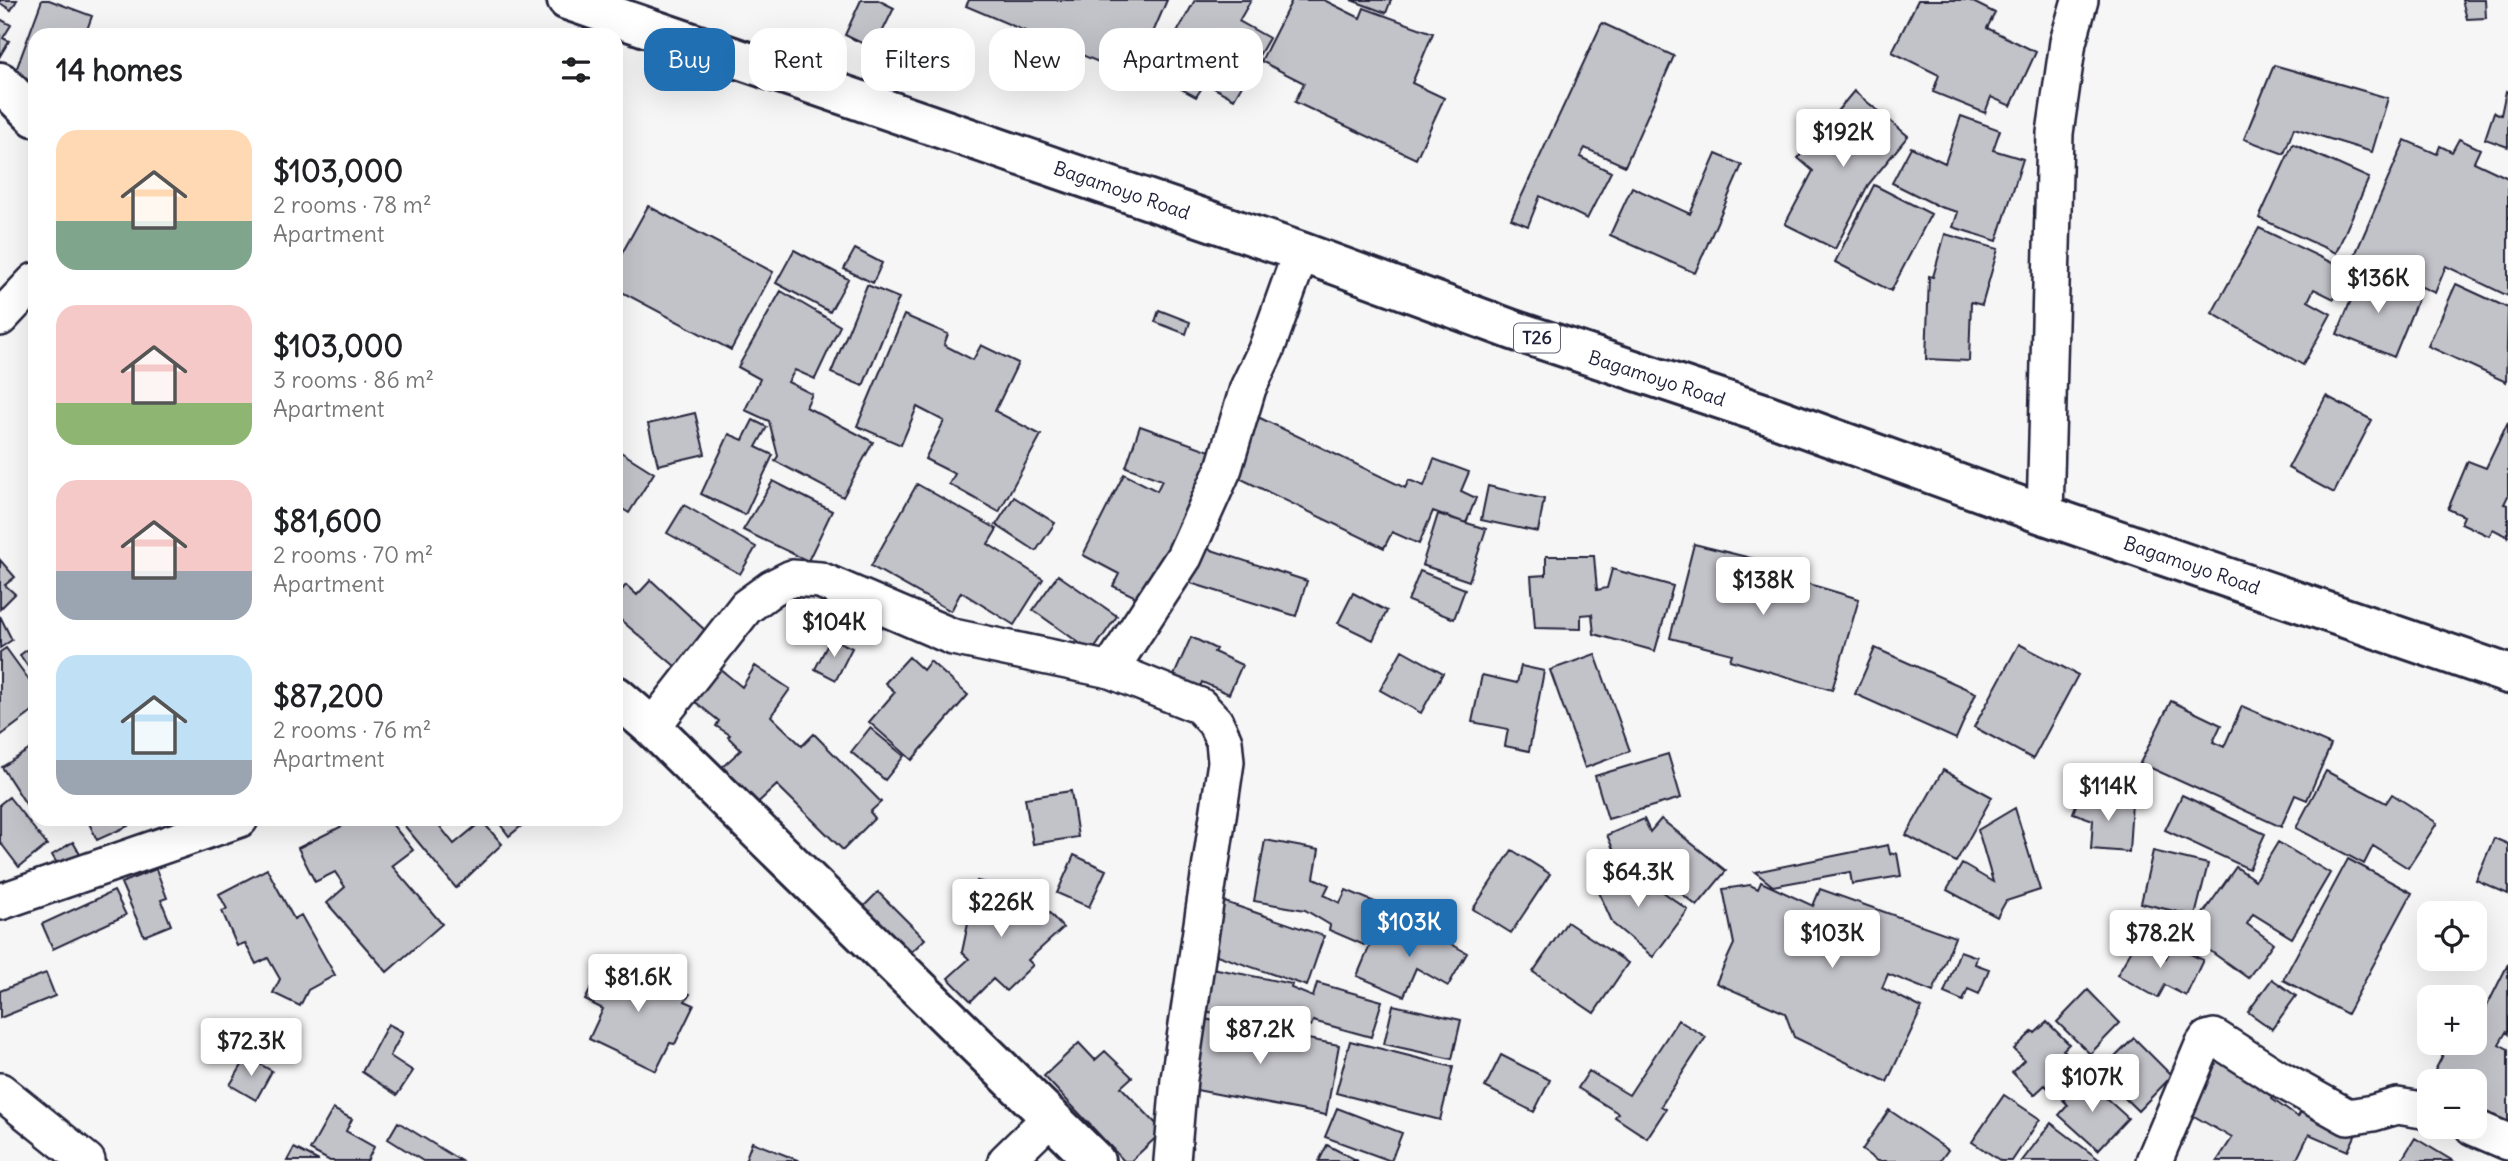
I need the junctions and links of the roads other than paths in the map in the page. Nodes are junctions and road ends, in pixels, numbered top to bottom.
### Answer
1 (567, 0) edge
2 (2080, 0) edge
3 (0, 82) edge
4 (28, 110) edge
5 (1301, 252) junction
6 (28, 288) edge
7 (0, 318) edge
8 (2045, 515) junction
9 (1110, 670) junction
10 (2508, 674) edge
11 (623, 702) edge
12 (652, 727) junction
13 (220, 826) edge
14 (0, 902) edge
15 (0, 1091) edge
16 (2417, 1109) edge
17 (1050, 1118) junction
18 (2487, 1133) edge
19 (2508, 1142) edge
20 (87, 1161) edge
21 (1006, 1161) edge
22 (1095, 1161) edge
23 (1172, 1161) edge
24 (2154, 1161) edge

1 - 5 main road, Bagamoyo Road / T26
2 - 8 street
3 - 4 main road
5 - 8 main road, Bagamoyo Road / T26
5 - 9 street
6 - 7 street
8 - 10 main road, Bagamoyo Road / T26
9 - 12 street
9 - 23 street
11 - 12 main road
12 - 17 main road
13 - 14 street
15 - 20 street
16 - 24 street
17 - 21 street
17 - 22 main road
18 - 19 street

